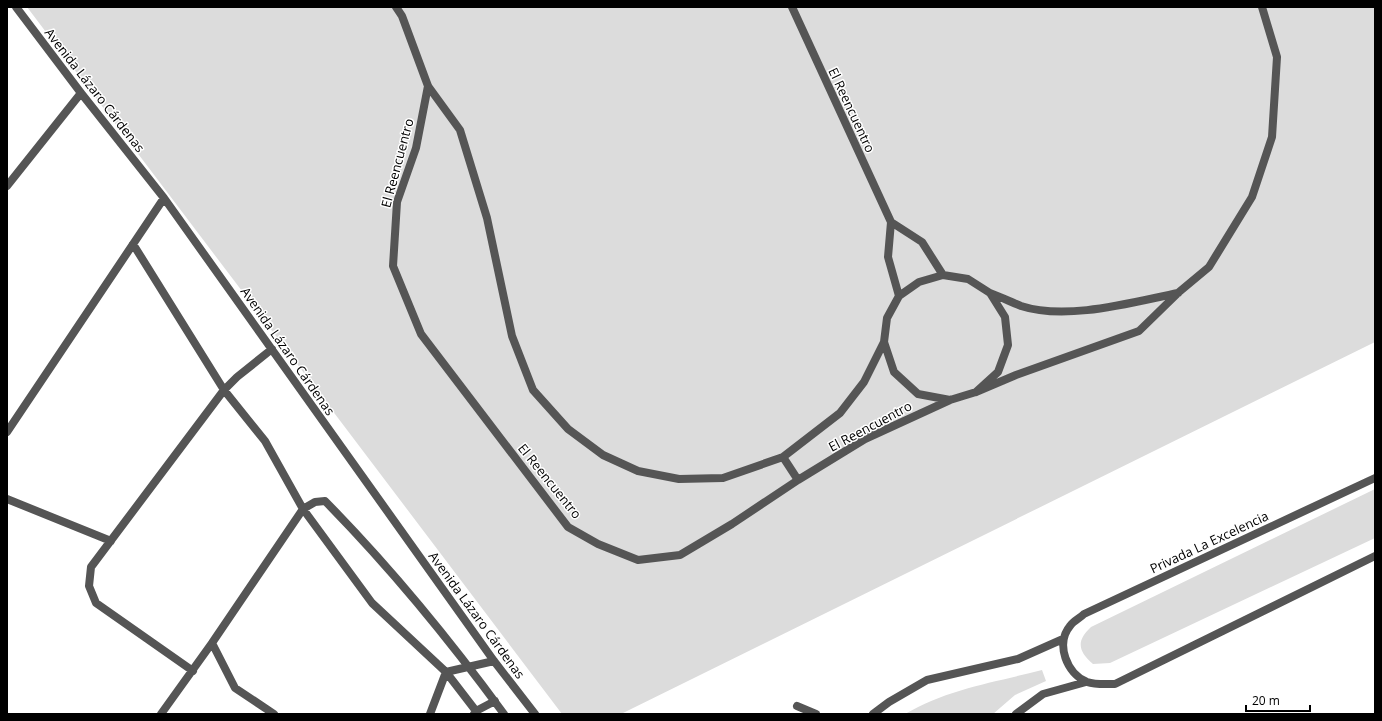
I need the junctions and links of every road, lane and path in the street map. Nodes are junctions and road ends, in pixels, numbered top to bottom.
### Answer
1 (16, 7) edge
2 (396, 7) edge
3 (792, 7) edge
4 (1262, 7) edge
5 (428, 86) junction
6 (81, 93) junction
7 (7, 186) edge
8 (164, 198) junction
9 (891, 222) junction
10 (133, 244) junction
11 (943, 275) junction
12 (990, 292) junction
13 (1179, 292) junction
14 (899, 296) junction
15 (884, 342) junction
16 (272, 349) junction
17 (224, 390) junction
18 (976, 392) junction
19 (950, 400) junction
20 (7, 432) edge
21 (783, 457) junction
22 (1375, 478) edge
23 (798, 480) junction
24 (7, 499) edge
25 (303, 509) junction
26 (111, 541) junction
27 (1375, 556) edge
28 (1063, 639) junction
29 (212, 643) junction
30 (494, 661) junction
31 (470, 667) junction
32 (193, 671) junction
33 (446, 672) junction
34 (1086, 682) junction
35 (495, 701) junction
36 (797, 706) dead end
37 (475, 712) edge
38 (161, 714) edge
39 (274, 714) edge
40 (430, 714) edge
41 (504, 714) edge
42 (535, 714) edge
43 (816, 714) edge
44 (873, 714) edge
45 (1016, 714) edge

1 - 6 street, Avenida Lázaro Cárdenas
2 - 5 street, El Reencuentro
3 - 9 street, El Reencuentro
4 - 13 street
5 - 21 street, El Reencuentro
5 - 23 street, El Reencuentro
6 - 7 street
6 - 8 street, Avenida Lázaro Cárdenas
8 - 10 street
8 - 16 street, Avenida Lázaro Cárdenas
9 - 11 street
9 - 14 street, El Reencuentro
10 - 17 street
10 - 20 street
11 - 12 street
11 - 14 street
12 - 13 street
12 - 18 street
13 - 18 street
14 - 15 street
15 - 19 street
15 - 21 street, El Reencuentro
16 - 17 street
16 - 30 street, Avenida Lázaro Cárdenas
17 - 25 street
17 - 26 street
18 - 19 street
19 - 23 street, El Reencuentro
21 - 23 street
22 - 28 street, Privada La Excelencia
24 - 26 street
25 - 29 street
25 - 31 street
25 - 33 street
26 - 32 street
27 - 34 street
28 - 34 street
28 - 44 street
29 - 32 street
29 - 39 street
30 - 31 street
30 - 42 street, Avenida Lázaro Cárdenas
31 - 33 street
31 - 35 street
32 - 38 street
33 - 37 street
33 - 40 street
34 - 45 street
35 - 37 street
35 - 41 street
36 - 43 street

